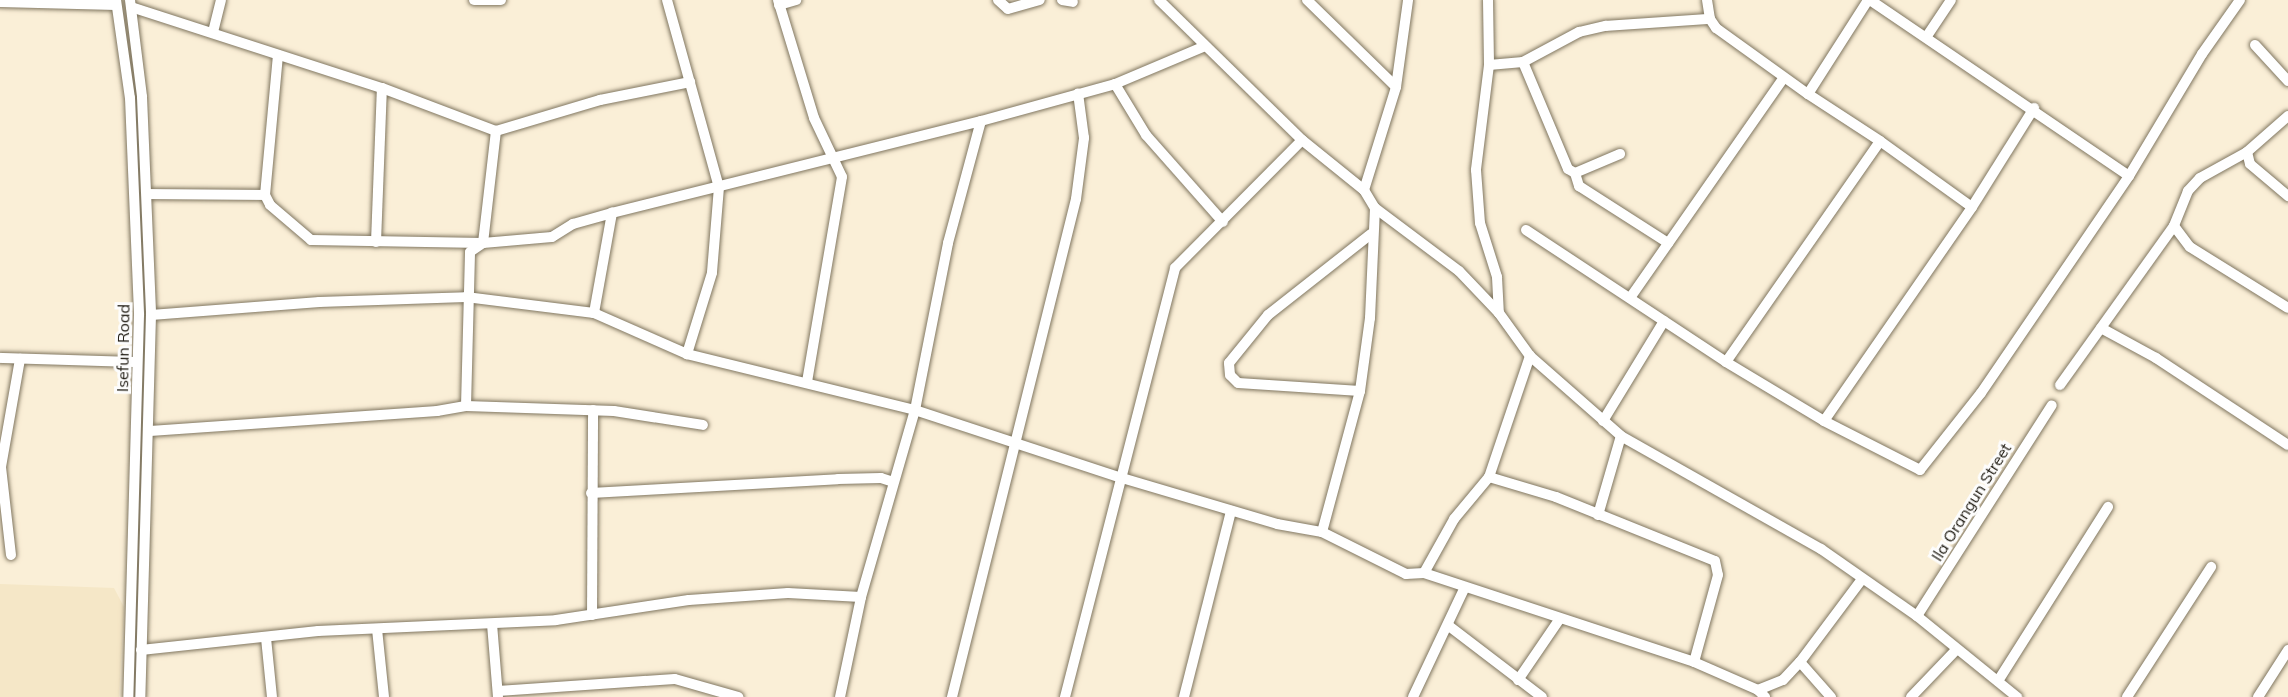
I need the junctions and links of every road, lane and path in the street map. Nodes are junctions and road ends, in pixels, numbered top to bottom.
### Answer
1 (221, 0) edge
2 (474, 0) edge
3 (501, 0) edge
4 (667, 0) edge
5 (796, 0) edge
6 (998, 0) edge
7 (1040, 0) edge
8 (1159, 0) edge
9 (1307, 0) edge
10 (1408, 0) edge
11 (1488, 0) edge
12 (1707, 0) edge
13 (1869, 0) edge
14 (1951, 0) edge
15 (2240, 0) edge
16 (0, 2) edge
17 (116, 3) edge
18 (779, 3) edge
19 (130, 4) edge
20 (1710, 19) junction
21 (213, 32) junction
22 (1927, 36) junction
23 (2255, 45) dead end
24 (1203, 47) junction
25 (278, 56) junction
26 (1522, 62) junction
27 (1489, 66) junction
28 (1783, 79) junction
29 (2288, 81) edge
30 (690, 82) junction
31 (1115, 84) junction
32 (382, 87) junction
33 (1396, 87) junction
34 (1078, 93) junction
35 (1808, 94) junction
36 (2034, 108) junction
37 (2288, 116) edge
38 (981, 121) junction
39 (496, 131) junction
40 (1302, 140) junction
41 (1880, 141) junction
42 (2247, 152) junction
43 (834, 154) junction
44 (1620, 154) dead end
45 (1575, 173) junction
46 (2129, 176) junction
47 (718, 187) junction
48 (1365, 190) junction
49 (148, 194) junction
50 (265, 195) junction
51 (2288, 196) edge
52 (1972, 207) junction
53 (1375, 208) junction
54 (612, 213) junction
55 (1223, 222) junction
56 (2174, 226) junction
57 (1526, 230) dead end
58 (1371, 234) junction
59 (376, 242) junction
60 (483, 243) junction
61 (1668, 243) junction
62 (466, 297) junction
63 (1630, 298) junction
64 (2288, 308) edge
65 (594, 313) junction
66 (1499, 313) junction
67 (152, 315) junction
68 (1664, 321) junction
69 (2101, 328) junction
70 (687, 354) junction
71 (1530, 356) junction
72 (0, 358) edge
73 (20, 360) junction
74 (137, 362) junction
75 (1726, 362) junction
76 (807, 381) junction
77 (2060, 385) dead end
78 (1360, 391) junction
79 (2052, 405) dead end
80 (466, 406) junction
81 (593, 410) junction
82 (915, 410) junction
83 (1604, 421) junction
84 (1824, 421) junction
85 (703, 425) dead end
86 (150, 430) junction
87 (1621, 436) junction
88 (1016, 441) junction
89 (2288, 445) edge
90 (1489, 477) junction
91 (1122, 478) junction
92 (893, 482) junction
93 (591, 493) junction
94 (2108, 507) dead end
95 (1231, 511) junction
96 (1598, 515) junction
97 (1322, 532) junction
98 (11, 555) dead end
99 (2211, 567) dead end
100 (1424, 573) junction
101 (1862, 579) junction
102 (1464, 589) junction
103 (861, 597) junction
104 (592, 615) junction
105 (1917, 616) junction
106 (1559, 620) junction
107 (492, 624) junction
108 (1449, 626) junction
109 (377, 629) junction
110 (266, 638) junction
111 (141, 650) junction
112 (1956, 650) junction
113 (2288, 650) edge
114 (1694, 662) junction
115 (1800, 662) junction
116 (1518, 680) junction
117 (1998, 681) junction
118 (1761, 693) edge
119 (498, 694) edge
120 (128, 697) edge
121 (140, 697) edge
122 (272, 697) edge
123 (384, 697) edge
124 (738, 697) edge
125 (840, 697) edge
126 (952, 697) edge
127 (1065, 697) edge
128 (1184, 697) edge
129 (1413, 697) edge
130 (1542, 697) edge
131 (1831, 697) edge
132 (1911, 697) edge
133 (2017, 697) edge
134 (2127, 697) edge
135 (2258, 697) edge

1 - 21 street
2 - 3 street
4 - 30 street
5 - 18 street
6 - 7 street
8 - 24 street
9 - 33 street
10 - 33 street
11 - 27 street
12 - 20 street
13 - 22 street
13 - 35 street
14 - 22 street
15 - 46 street
16 - 17 street
17 - 74 street, Isefun Road
18 - 43 street
19 - 21 street
19 - 49 street, Isefun Road
20 - 26 street
20 - 28 street
21 - 25 street
22 - 36 street
23 - 29 street
24 - 31 street
24 - 40 street
25 - 32 street
25 - 50 street
26 - 27 street
26 - 45 street
27 - 66 street
28 - 35 street
28 - 61 street
30 - 39 street
30 - 47 street
31 - 34 street
31 - 55 street
32 - 39 street
32 - 59 street
33 - 48 street
34 - 38 street
34 - 88 street
35 - 41 street
36 - 46 street
36 - 52 street
37 - 42 street
38 - 43 street
38 - 82 street
39 - 60 street
40 - 48 street
40 - 55 street
41 - 52 street
41 - 75 street
42 - 51 street
42 - 56 street
43 - 47 street
43 - 76 street
44 - 45 street
45 - 61 street
46 - 84 street
47 - 54 street
47 - 70 street
48 - 53 street
49 - 50 street
49 - 67 street, Isefun Road
50 - 59 street
52 - 84 street
53 - 58 street
53 - 66 street
54 - 60 street
54 - 65 street
55 - 91 street
56 - 64 street
56 - 69 street
57 - 63 street
58 - 78 street
58 - 78 street
59 - 60 street
60 - 62 street
61 - 63 street
62 - 65 street
62 - 67 street
62 - 80 street
63 - 68 street
65 - 70 street
66 - 71 street
67 - 86 street, Isefun Road
68 - 75 street
68 - 83 street
69 - 77 street
69 - 89 street
70 - 76 street
71 - 83 street
71 - 90 street
72 - 73 street
73 - 74 street
73 - 98 street
74 - 120 street, Isefun Road
75 - 84 street
76 - 82 street
78 - 97 street
79 - 105 street, Ila Orangun Street
80 - 81 street
80 - 86 street
81 - 85 street
81 - 93 street
82 - 88 street
82 - 92 street
83 - 87 street
86 - 111 street, Isefun Road
87 - 96 street
87 - 101 street
88 - 91 street
88 - 126 street
90 - 96 street
90 - 100 street
91 - 95 street
91 - 127 street
92 - 93 street
92 - 103 street
93 - 104 street
94 - 117 street
95 - 97 street
95 - 128 street
96 - 114 street
97 - 100 street
99 - 134 street
100 - 102 street
101 - 105 street
101 - 115 street
102 - 106 street
102 - 108 street
103 - 104 street
103 - 125 street
104 - 107 street
105 - 112 street
106 - 114 street
106 - 116 street
107 - 109 street
107 - 119 street
108 - 116 street
108 - 129 street
109 - 110 street
109 - 123 street
110 - 111 street
110 - 122 street
111 - 121 street, Isefun Road
112 - 117 street
112 - 132 street
113 - 135 street
114 - 118 street
115 - 118 street
115 - 131 street
116 - 130 street
117 - 133 street
119 - 124 street

